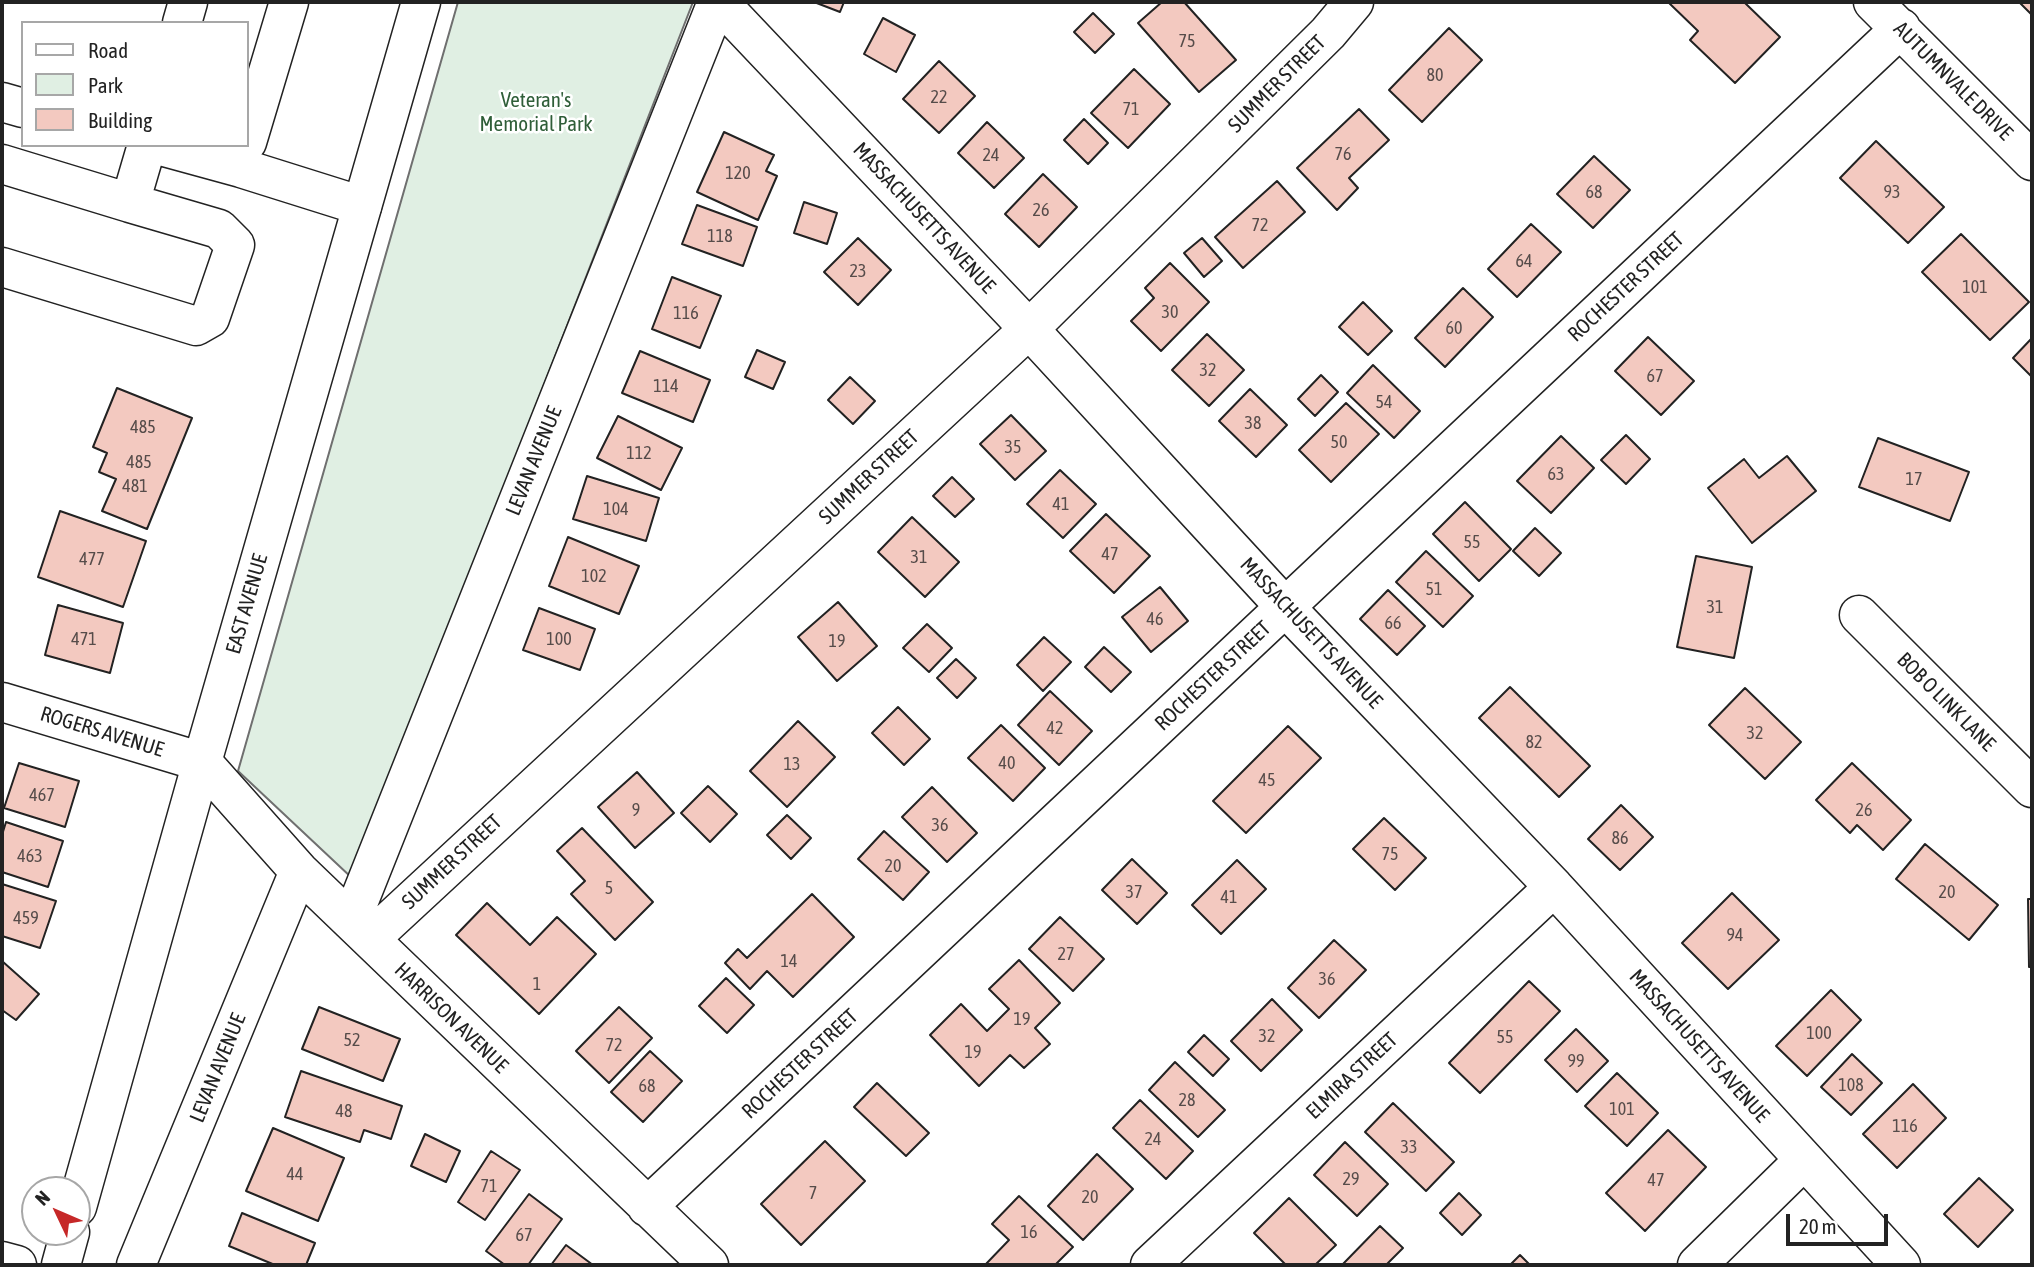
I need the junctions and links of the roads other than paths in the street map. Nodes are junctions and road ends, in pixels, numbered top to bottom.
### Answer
1 (188, 2) edge
2 (289, 2) edge
3 (421, 2) edge
4 (718, 2) edge
5 (1354, 2) edge
6 (1873, 2) edge
7 (183, 21) edge
8 (1901, 29) junction
9 (2, 102) edge
10 (21, 107) edge
11 (248, 138) edge
12 (146, 147) edge
13 (186, 147) edge
14 (244, 151) edge
15 (2032, 161) edge
16 (2, 164) edge
17 (130, 202) junction
18 (362, 206) junction
19 (2, 267) edge
20 (1029, 329) junction
21 (1286, 608) junction
22 (1859, 615) dead end
23 (2, 702) edge
24 (202, 762) junction
25 (2032, 788) edge
26 (299, 871) junction
27 (1554, 887) junction
28 (360, 930) junction
29 (1803, 1161) junction
30 (86, 1176) edge
31 (647, 1207) junction
32 (66, 1246) edge
33 (2, 1261) edge
34 (18, 1265) edge
35 (61, 1265) edge
36 (136, 1265) edge
37 (709, 1265) edge
38 (1150, 1265) edge
39 (1697, 1265) edge
40 (1901, 1265) edge

1 - 7 main road
2 - 11 main road
3 - 18 main road, EAST AVENUE
4 - 20 main road, MASSACHUSETTS AVENUE
4 - 28 main road, LEVAN AVENUE
5 - 20 main road, SUMMER STREET
6 - 8 main road, AUTUMNVALE DRIVE
8 - 15 main road, AUTUMNVALE DRIVE
8 - 21 main road, ROCHESTER STREET
9 - 10 main road
12 - 17 main road
13 - 14 main road
14 - 18 main road
16 - 17 main road
17 - 19 main road
18 - 24 main road, EAST AVENUE
20 - 21 main road, MASSACHUSETTS AVENUE
20 - 28 main road, SUMMER STREET
21 - 27 main road, MASSACHUSETTS AVENUE
21 - 31 main road, ROCHESTER STREET
22 - 25 main road, BOB O LINK LANE
23 - 24 main road, ROGERS AVENUE
24 - 26 main road, HARRISON AVENUE
24 - 30 main road, EAST AVENUE
26 - 28 main road, HARRISON AVENUE
26 - 36 main road, LEVAN AVENUE
27 - 29 main road, MASSACHUSETTS AVENUE
27 - 38 main road, ELMIRA STREET
28 - 31 main road, HARRISON AVENUE
29 - 39 main road
29 - 40 main road, MASSACHUSETTS AVENUE
31 - 37 main road, HARRISON AVENUE
32 - 35 main road
33 - 34 main road

